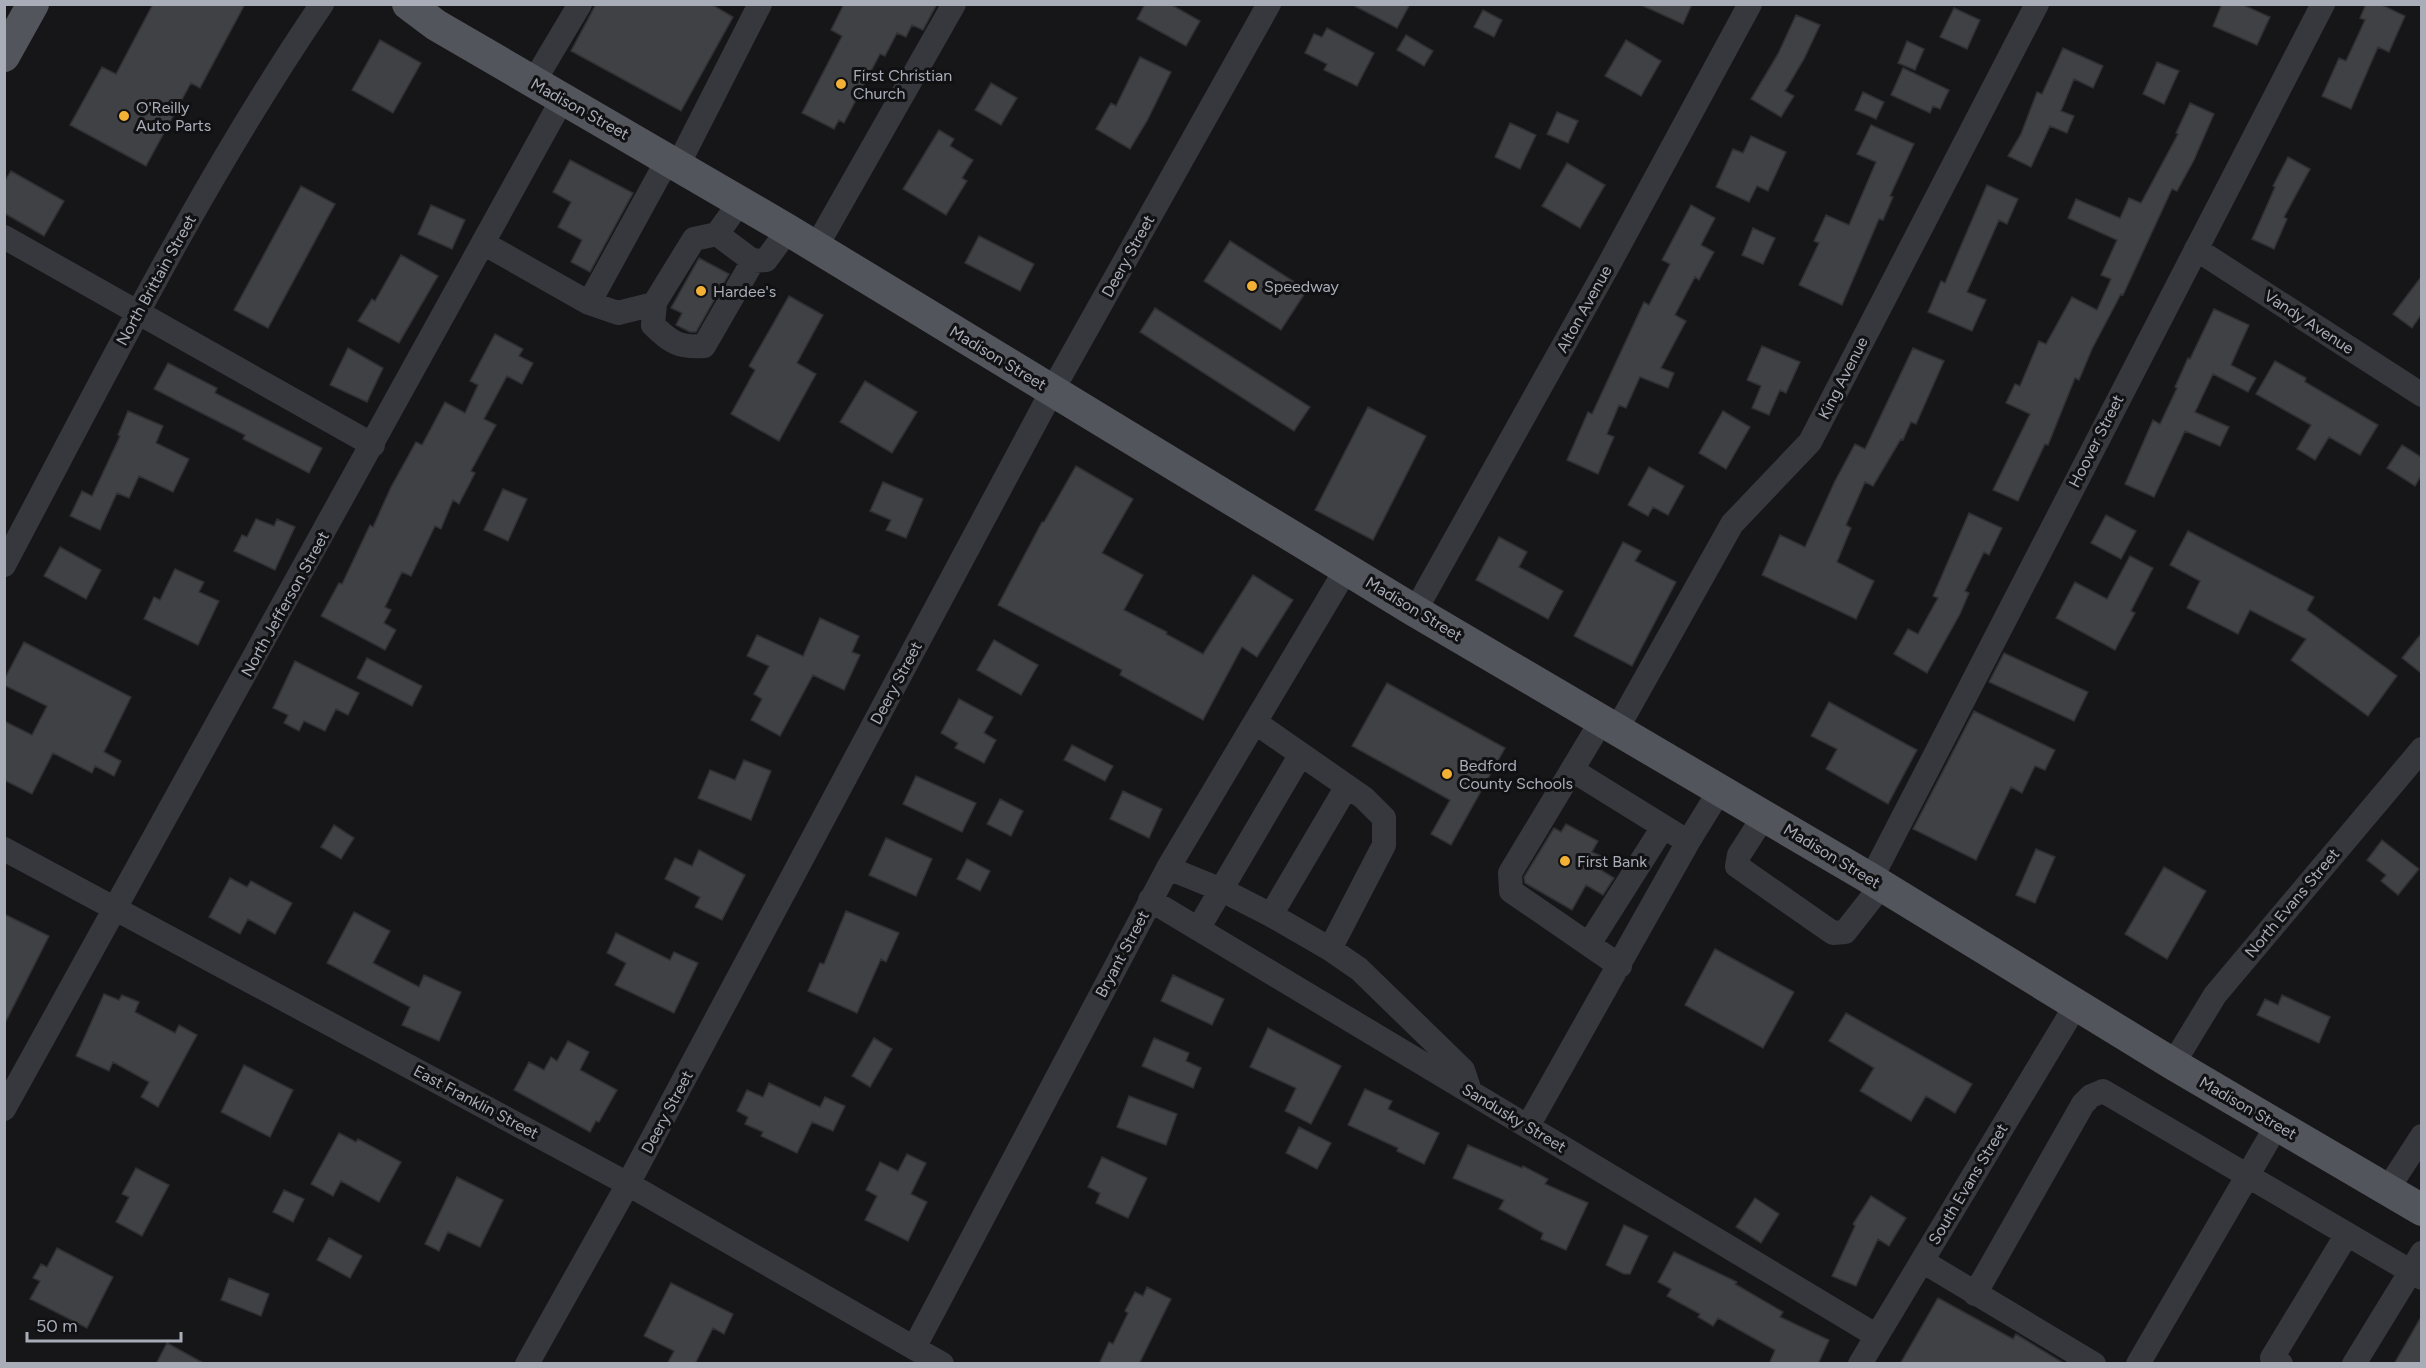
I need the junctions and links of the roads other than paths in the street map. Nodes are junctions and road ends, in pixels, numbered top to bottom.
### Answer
1 (33, 4) edge
2 (322, 4) edge
3 (408, 4) edge
4 (580, 4) edge
5 (760, 4) edge
6 (954, 4) edge
7 (1269, 4) edge
8 (1750, 4) edge
9 (2037, 4) edge
10 (2322, 4) edge
11 (4, 56) edge
12 (533, 83) junction
13 (563, 98) junction
14 (673, 162) junction
15 (740, 201) junction
16 (788, 230) junction
17 (717, 234) junction
18 (4, 237) edge
19 (483, 243) junction
20 (816, 247) junction
21 (2196, 249) junction
22 (753, 261) junction
23 (589, 303) junction
24 (655, 303) junction
25 (138, 312) junction
26 (1052, 391) junction
27 (2421, 395) edge
28 (373, 445) junction
29 (4, 565) edge
30 (1347, 568) junction
31 (1415, 611) junction
32 (1256, 723) junction
33 (1609, 725) junction
34 (2421, 749) edge
35 (1301, 754) junction
36 (1572, 770) junction
37 (1347, 786) junction
38 (1720, 790) junction
39 (1764, 816) junction
40 (1664, 827) junction
41 (1688, 842) junction
42 (4, 849) edge
43 (1168, 868) junction
44 (1876, 882) junction
45 (1222, 890) junction
46 (1150, 900) junction
47 (116, 908) junction
48 (1271, 915) junction
49 (1198, 929) junction
50 (1589, 944) junction
51 (1330, 949) junction
52 (1620, 966) junction
53 (2076, 1005) junction
54 (2173, 1064) junction
55 (1470, 1091) junction
56 (4, 1109) edge
57 (2277, 1125) junction
58 (1528, 1126) junction
59 (2421, 1136) edge
60 (2247, 1175) junction
61 (628, 1184) junction
62 (2387, 1190) junction
63 (2421, 1210) edge
64 (2347, 1234) junction
65 (1922, 1261) junction
66 (2418, 1268) edge
67 (1975, 1294) junction
68 (1878, 1335) junction
69 (914, 1348) junction
70 (527, 1364) edge
71 (942, 1364) edge
72 (1860, 1364) edge
73 (2094, 1364) edge
74 (2138, 1364) edge
75 (2280, 1364) edge
76 (2354, 1364) edge

1 - 11 main road
2 - 25 street, North Brittain Street
3 - 12 main road, Madison Street
4 - 12 street
5 - 14 street
6 - 20 street
7 - 26 street, Deery Street
8 - 31 street, Alton Avenue
9 - 33 street, King Avenue
10 - 21 street, Hoover Street
12 - 13 main road, Madison Street
13 - 14 main road, Madison Street
13 - 19 street, North Jefferson Street
14 - 15 main road, Madison Street
14 - 23 street
15 - 16 main road, Madison Street
15 - 17 street
16 - 20 main road, Madison Street
16 - 22 street
17 - 22 street
17 - 24 street
18 - 25 street
19 - 23 street
19 - 28 street, North Jefferson Street
20 - 26 main road, Madison Street
21 - 27 street, Vandy Avenue
21 - 44 street, Hoover Street
22 - 24 street
23 - 24 street
25 - 28 street
25 - 29 street, North Brittain Street
26 - 30 main road, Madison Street
26 - 61 street, Deery Street
28 - 47 street, North Jefferson Street
30 - 31 main road, Madison Street
30 - 32 street, Bryant Street
31 - 33 main road, Madison Street
32 - 35 street
32 - 43 street, Bryant Street
33 - 36 street, King Avenue
33 - 38 main road, Madison Street
34 - 54 street, North Evans Street
35 - 37 street
35 - 45 street
36 - 40 street
36 - 50 street, King Avenue
37 - 48 street
37 - 51 street
38 - 39 main road, Madison Street
38 - 41 street
39 - 44 main road, Madison Street
39 - 44 street, Hoover Street
40 - 41 street
40 - 50 street
41 - 52 street
42 - 47 street, East Franklin Street
43 - 45 street
43 - 46 street, Bryant Street
44 - 53 main road, Madison Street
45 - 48 street
45 - 49 street
46 - 49 street, Sandusky Street
46 - 69 street, Bryant Street
47 - 56 street, North Jefferson Street
47 - 61 street, East Franklin Street
48 - 51 street
49 - 55 street, Sandusky Street
50 - 52 street
51 - 55 street
52 - 58 street
53 - 54 main road, Madison Street
53 - 65 street, South Evans Street
54 - 57 main road, Madison Street
55 - 58 street, Sandusky Street
57 - 60 street
57 - 62 main road, Madison Street
58 - 68 street, Sandusky Street
59 - 62 street
60 - 64 street
60 - 67 street
60 - 74 street
61 - 69 street, East Franklin Street
61 - 70 street, Deery Street
62 - 63 main road, Madison Street
64 - 66 street
64 - 75 street
65 - 67 street
65 - 68 street, South Evans Street
66 - 76 street
67 - 73 street
68 - 72 street, South Evans Street
69 - 71 street, East Franklin Street

